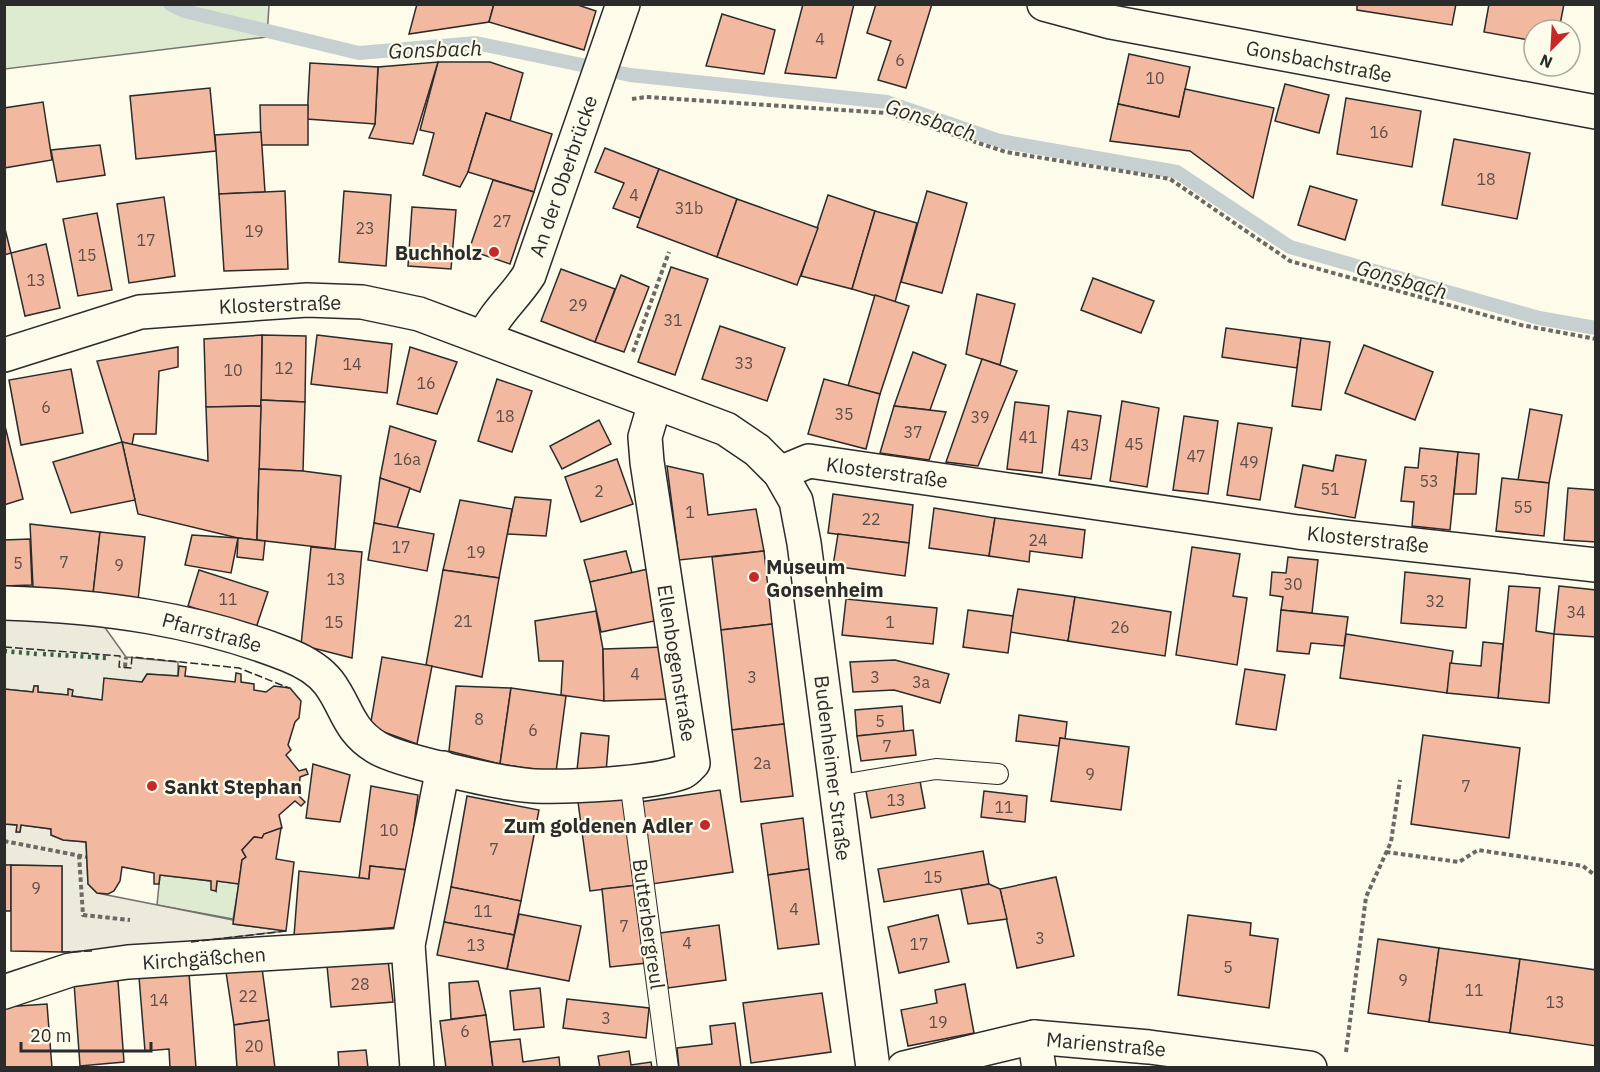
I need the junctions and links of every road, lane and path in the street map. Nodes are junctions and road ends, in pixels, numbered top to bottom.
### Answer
1 (623, 4) edge
2 (1044, 4) edge
3 (590, 99) junction
4 (1596, 112) edge
5 (669, 252) dead end
6 (484, 337) junction
7 (1596, 339) edge
8 (4, 356) edge
9 (629, 361) dead end
10 (655, 403) junction
11 (780, 473) junction
12 (1596, 565) edge
13 (4, 603) edge
14 (126, 657) dead end
15 (125, 668) dead end
16 (443, 768) junction
17 (998, 774) dead end
18 (1400, 780) dead end
19 (630, 781) junction
20 (835, 786) junction
21 (4, 841) edge
22 (1386, 852) junction
23 (78, 855) junction
24 (86, 857) dead end
25 (1596, 876) edge
26 (142, 921) dead end
27 (408, 945) junction
28 (4, 992) edge
29 (1036, 1052) edge
30 (1346, 1056) dead end
31 (417, 1068) edge
32 (668, 1068) edge
33 (873, 1068) edge
34 (904, 1068) edge
35 (1310, 1068) edge

1 - 3 street, An der Oberbrücke
2 - 4 street, Gonsbachstraße
3 - 6 street, An der Oberbrücke
3 - 7 path
5 - 9 path
6 - 8 street, Klosterstraße
6 - 10 street, Klosterstraße
10 - 11 street, Klosterstraße
10 - 19 street, Ellenbogenstraße
11 - 12 street, Klosterstraße
11 - 20 street, Budenheimer Straße
13 - 16 street, Pfarrstraße
14 - 15 path
16 - 19 street, Ellenbogenstraße
16 - 27 street
17 - 20 lane
18 - 22 path
19 - 32 lane, Butterbergreul
20 - 33 street, Budenheimer Straße
21 - 23 path
22 - 25 path
22 - 30 path
23 - 24 path
23 - 26 path
27 - 28 street, Kirchgäßchen
27 - 31 street
29 - 34 street, Marienstraße
29 - 35 street, Marienstraße

